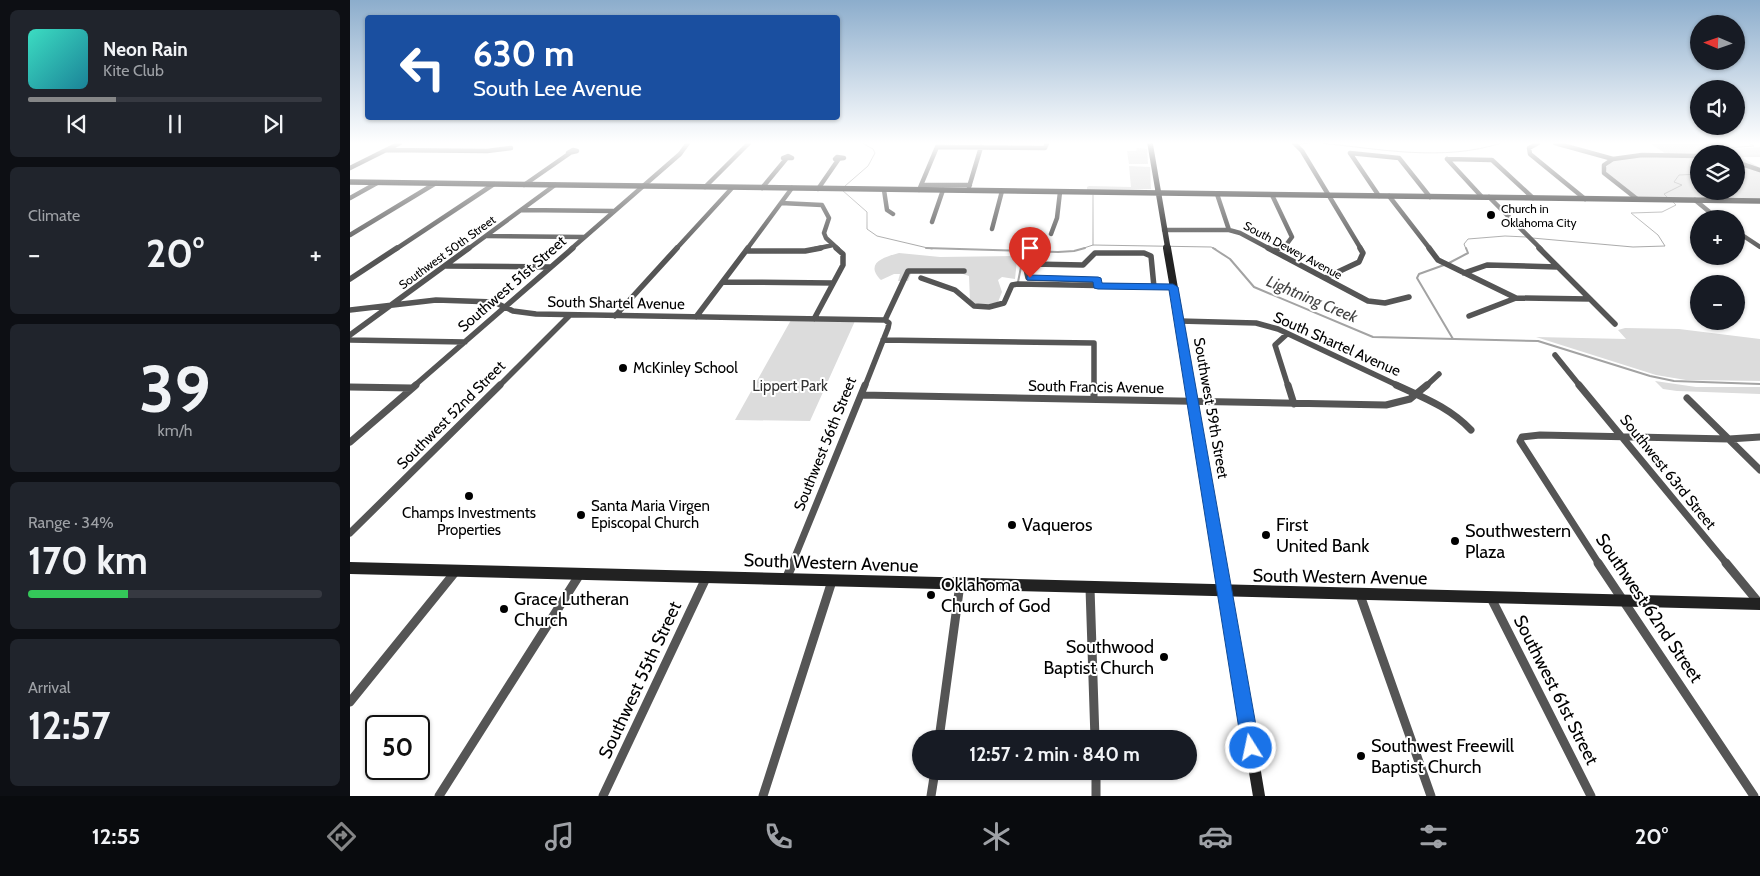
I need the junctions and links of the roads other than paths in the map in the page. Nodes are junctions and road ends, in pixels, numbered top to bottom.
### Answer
1 (531, 180) edge
2 (648, 180) edge
3 (713, 180) edge
4 (768, 180) edge
5 (824, 180) edge
6 (923, 180) edge
7 (971, 180) edge
8 (1156, 180) edge
9 (1320, 180) edge
10 (1368, 180) edge
11 (1417, 180) edge
12 (1466, 180) edge
13 (1514, 180) edge
14 (1563, 180) edge
15 (1613, 180) edge
16 (350, 182) edge
17 (377, 183) junction
18 (436, 184) junction
19 (494, 184) junction
20 (524, 185) junction
21 (555, 185) junction
22 (641, 186) junction
23 (706, 187) junction
24 (920, 187) junction
25 (732, 188) junction
26 (762, 188) junction
27 (792, 188) junction
28 (969, 188) junction
29 (818, 189) junction
30 (831, 189) joint
31 (853, 189) joint
32 (884, 190) junction
33 (943, 190) junction
34 (1002, 191) junction
35 (1060, 192) junction
36 (1158, 193) junction
37 (1217, 194) junction
38 (1272, 195) junction
39 (1329, 195) junction
40 (1379, 196) junction
41 (1389, 196) junction
42 (1430, 197) junction
43 (1482, 197) junction
44 (350, 198) edge
45 (1489, 198) junction
46 (1533, 198) junction
47 (1585, 198) junction
48 (1637, 199) junction
49 (1690, 200) edge
50 (1694, 200) joint
51 (1759, 201) edge
52 (781, 203) junction
53 (521, 210) junction
54 (1707, 210) edge
55 (613, 211) junction
56 (893, 214) dead end
57 (932, 222) dead end
58 (992, 229) dead end
59 (1164, 230) junction
60 (1229, 230) junction
61 (1051, 234) dead end
62 (350, 235) edge
63 (487, 236) junction
64 (584, 237) junction
65 (1745, 237) edge
66 (833, 245) junction
67 (1760, 247) edge
68 (747, 250) junction
69 (1275, 250) junction
70 (446, 266) junction
71 (1557, 266) junction
72 (551, 267) junction
73 (964, 271) dead end
74 (1464, 273) junction
75 (921, 278) dead end
76 (1325, 278) junction
77 (350, 279) edge
78 (723, 282) junction
79 (833, 283) junction
80 (1098, 283) junction
81 (1154, 287) junction
82 (1173, 287) junction
83 (1409, 297) dead end
84 (1516, 298) junction
85 (1590, 299) junction
86 (391, 306) junction
87 (506, 306) junction
88 (350, 310) edge
89 (570, 315) junction
90 (615, 316) junction
91 (1469, 316) dead end
92 (696, 317) junction
93 (814, 319) junction
94 (885, 320) junction
95 (1179, 321) junction
96 (1615, 324) dead end
97 (1287, 334) junction
98 (350, 335) edge
99 (350, 340) edge
100 (883, 340) junction
101 (465, 342) junction
102 (1555, 355) dead end
103 (1439, 374) dead end
104 (350, 387) edge
105 (412, 388) junction
106 (1416, 393) junction
107 (861, 395) junction
108 (1094, 398) junction
109 (1687, 398) dead end
110 (1193, 402) junction
111 (1294, 404) junction
112 (1471, 430) dead end
113 (1760, 437) edge
114 (1621, 438) junction
115 (1729, 439) junction
116 (350, 441) edge
117 (1760, 470) edge
118 (350, 533) edge
119 (350, 568) edge
120 (456, 571) junction
121 (580, 574) junction
122 (706, 578) junction
123 (786, 580) junction
124 (832, 581) junction
125 (960, 584) junction
126 (1090, 588) junction
127 (1224, 592) junction
128 (1360, 595) junction
129 (1491, 598) junction
130 (1624, 601) junction
131 (1760, 605) edge
132 (350, 702) edge
133 (940, 730) edge
134 (1094, 730) edge
135 (934, 780) edge
136 (1096, 780) edge
137 (439, 796) edge
138 (604, 796) edge
139 (762, 796) edge
140 (931, 796) edge
141 (1096, 796) edge
142 (1259, 796) edge
143 (1431, 796) edge
144 (1591, 796) edge
145 (1754, 796) edge

1 - 20 street
2 - 22 street, Southwest 51st Street
3 - 23 street
4 - 26 street
5 - 29 street
6 - 24 street
7 - 28 street
8 - 36 main road, Southwest 59th Street
9 - 39 street
10 - 40 street
11 - 42 street
12 - 43 street
13 - 46 street
14 - 47 street
15 - 48 street
16 - 17 main road
17 - 18 main road
17 - 44 street
18 - 19 main road
18 - 62 street
19 - 20 main road
19 - 77 street
20 - 21 main road
21 - 22 main road
21 - 53 street, Southwest 50th Street
22 - 23 main road
22 - 55 street, Southwest 51st Street
23 - 25 main road
24 - 28 street
24 - 32 main road
24 - 33 main road
25 - 26 main road
25 - 90 street
26 - 27 main road
27 - 29 main road
27 - 52 street
28 - 33 main road
28 - 34 main road
29 - 30 main road
30 - 31 main road
31 - 32 main road
32 - 56 street
33 - 57 street
34 - 35 main road
34 - 58 street
35 - 36 main road
35 - 61 street
36 - 37 main road
36 - 59 main road, Southwest 59th Street
37 - 38 main road
37 - 60 street
38 - 39 main road
38 - 69 street
39 - 40 main road
39 - 76 street
40 - 41 main road
41 - 42 main road
41 - 74 street
42 - 43 main road
43 - 45 main road
45 - 46 main road
45 - 71 street
46 - 47 main road
47 - 48 main road
48 - 49 main road
50 - 51 main road
50 - 54 street
52 - 66 street
52 - 68 street
53 - 55 street
53 - 63 street, Southwest 50th Street
55 - 64 street, Southwest 51st Street
59 - 60 street, South Dewey Avenue
59 - 82 main road, Southwest 59th Street
60 - 69 street, South Dewey Avenue
63 - 64 street
63 - 70 street, Southwest 50th Street
64 - 72 street, Southwest 51st Street
65 - 67 street
66 - 68 street
66 - 79 street
68 - 78 street
69 - 76 street, South Dewey Avenue
70 - 72 street
70 - 86 street, Southwest 50th Street
71 - 74 street
71 - 85 street
72 - 87 street, Southwest 51st Street
73 - 94 street
74 - 84 street
75 - 80 street
76 - 83 street, South Dewey Avenue
78 - 79 street
78 - 92 street
79 - 93 street
80 - 81 street
80 - 81 street
81 - 82 street
82 - 95 main road, Southwest 59th Street
84 - 85 street
84 - 91 street
85 - 96 street
86 - 87 street, South Shartel Avenue
86 - 88 street, South Shartel Avenue
86 - 98 street, Southwest 50th Street
87 - 89 street, South Shartel Avenue
87 - 101 street, Southwest 51st Street
89 - 90 street, South Shartel Avenue
89 - 118 street, Southwest 52nd Street
90 - 92 street, South Shartel Avenue
92 - 93 street, South Shartel Avenue
93 - 94 street, South Shartel Avenue
94 - 100 street, Southwest 56th Street
95 - 97 street, South Shartel Avenue
95 - 110 main road, Southwest 59th Street
97 - 106 street, South Shartel Avenue
97 - 111 street
99 - 101 street
100 - 107 street, Southwest 56th Street
100 - 108 street
101 - 105 street, Southwest 51st Street
102 - 114 street, Southwest 63rd Street
103 - 106 street, South Francis Avenue
104 - 105 street
105 - 116 street, Southwest 51st Street
106 - 111 street, South Francis Avenue
106 - 112 street, South Shartel Avenue
107 - 108 street, South Francis Avenue
107 - 123 street, Southwest 56th Street
108 - 110 street, South Francis Avenue
109 - 115 street
110 - 111 street, South Francis Avenue
110 - 127 main road, Southwest 59th Street
113 - 115 street
114 - 115 street
114 - 130 street, Southwest 62nd Street
114 - 131 street, Southwest 63rd Street
115 - 117 street
119 - 120 main road, South Western Avenue
120 - 121 main road, South Western Avenue
120 - 132 street
121 - 122 main road, South Western Avenue
121 - 137 street
122 - 123 main road, South Western Avenue
122 - 138 street, Southwest 55th Street
123 - 124 main road, South Western Avenue
124 - 125 main road, South Western Avenue
124 - 139 street
125 - 126 main road, South Western Avenue
125 - 133 street
126 - 127 main road, South Western Avenue
126 - 134 street
127 - 128 main road, South Western Avenue
127 - 142 main road, Southwest 59th Street
128 - 129 main road, South Western Avenue
128 - 143 street
129 - 130 main road, South Western Avenue
129 - 144 street, Southwest 61st Street
130 - 131 main road, South Western Avenue
130 - 145 street, Southwest 62nd Street
135 - 140 street
136 - 141 street

